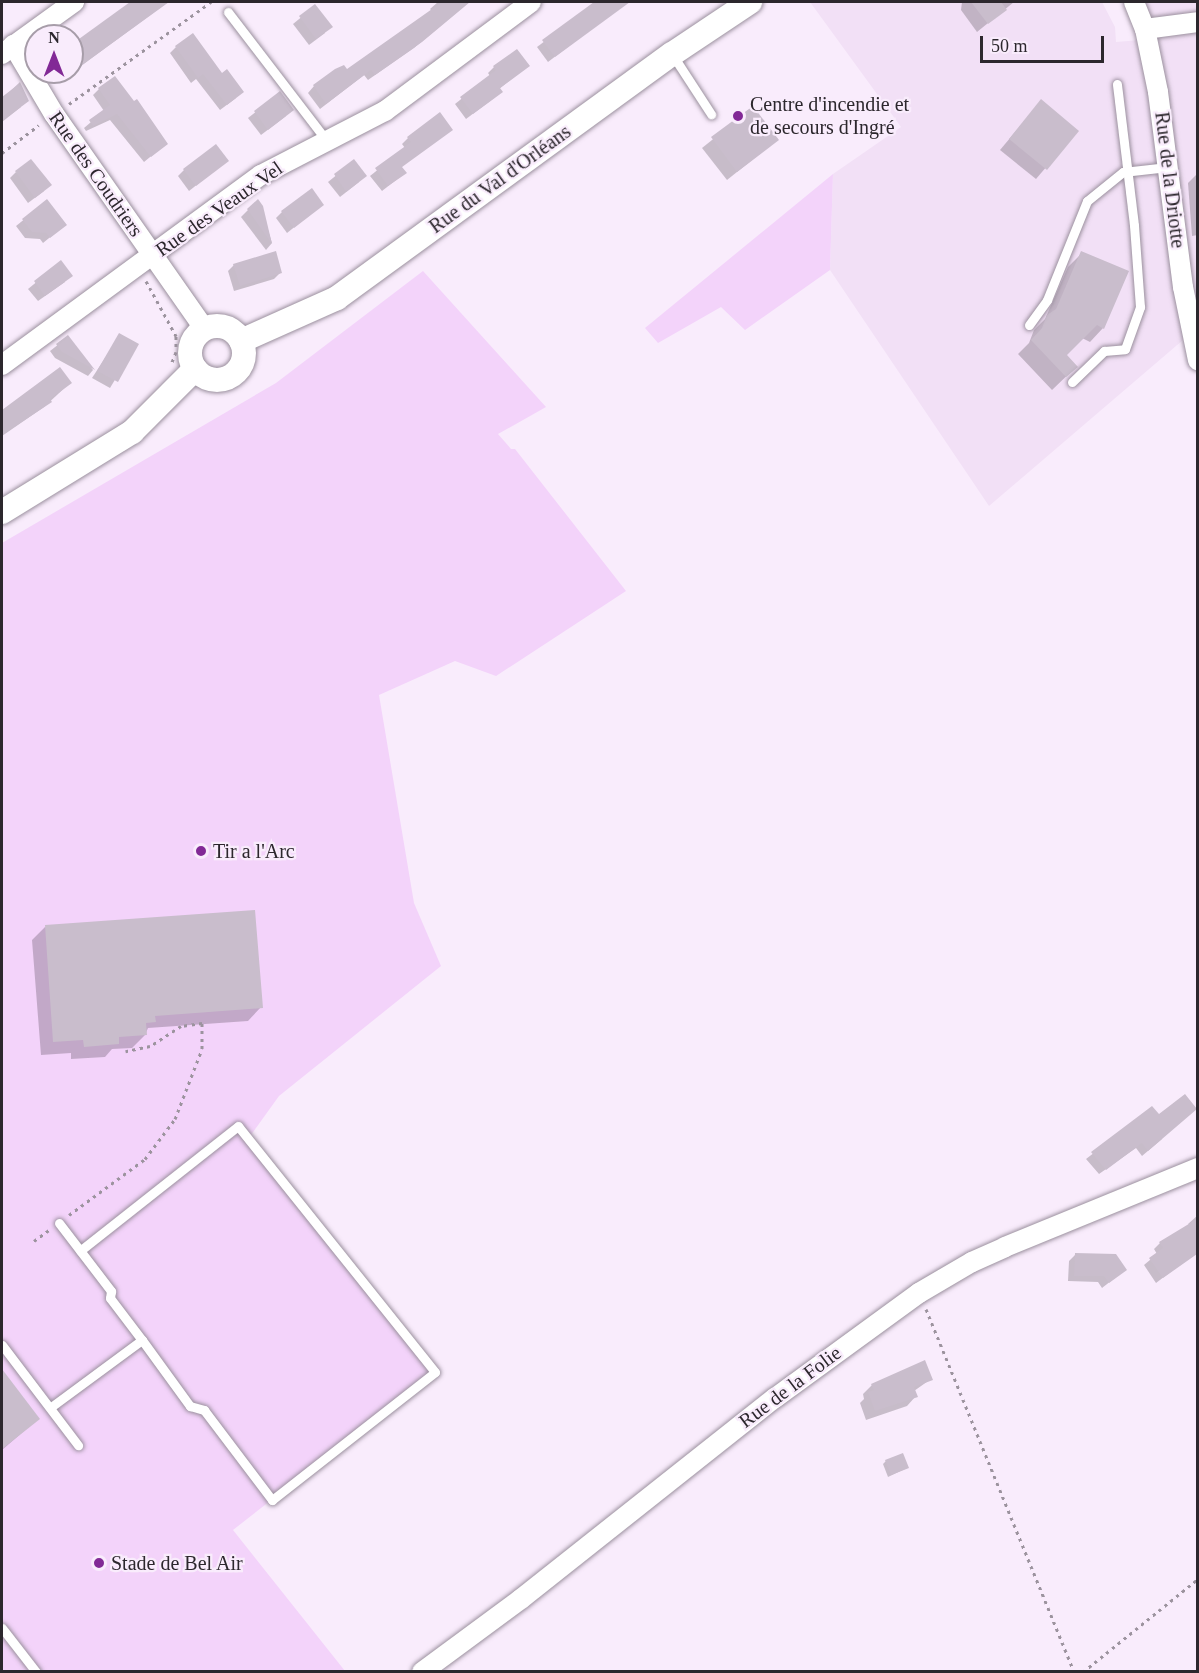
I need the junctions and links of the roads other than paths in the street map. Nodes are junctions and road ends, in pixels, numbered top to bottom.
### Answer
1 (74, 2) edge
2 (531, 2) edge
3 (750, 2) edge
4 (1134, 2) edge
5 (509, 8) edge
6 (228, 12) dead end
7 (1197, 22) edge
8 (1145, 29) junction
9 (7, 50) edge
10 (672, 54) junction
11 (1117, 84) dead end
12 (711, 114) dead end
13 (327, 141) junction
14 (1168, 167) junction
15 (1126, 172) junction
16 (145, 261) junction
17 (1029, 325) dead end
18 (204, 328) junction
19 (241, 341) junction
20 (1197, 360) edge
21 (2, 364) edge
22 (195, 369) junction
23 (1072, 381) dead end
24 (2, 512) edge
25 (1197, 1168) edge
26 (59, 1223) road end
27 (80, 1251) junction
28 (142, 1340) junction
29 (2, 1345) edge
30 (51, 1407) junction
31 (78, 1445) dead end
32 (2, 1628) edge
33 (36, 1671) edge
34 (422, 1671) edge

1 - 9 street
2 - 5 street, Rue des Veaux Vel
3 - 10 street, Rue du Val d'Orléans
4 - 8 street, Rue de la Driotte
5 - 13 street, Rue des Veaux Vel
6 - 13 lane
7 - 8 street
8 - 14 street, Rue de la Driotte
9 - 16 street, Rue des Coudriers
10 - 12 lane
10 - 19 street, Rue du Val d'Orléans
11 - 15 lane
13 - 16 street, Rue des Veaux Vel
14 - 15 lane
14 - 20 street, Rue de la Driotte
15 - 17 lane
15 - 23 lane
16 - 18 street, Rue des Coudriers
16 - 21 street, Rue des Veaux Vel
18 - 19 street
18 - 22 street
19 - 22 street
22 - 24 street
25 - 34 street, Rue de la Folie
26 - 27 lane
27 - 28 lane
27 - 28 lane
28 - 30 lane
29 - 30 lane
30 - 31 lane
32 - 33 lane

